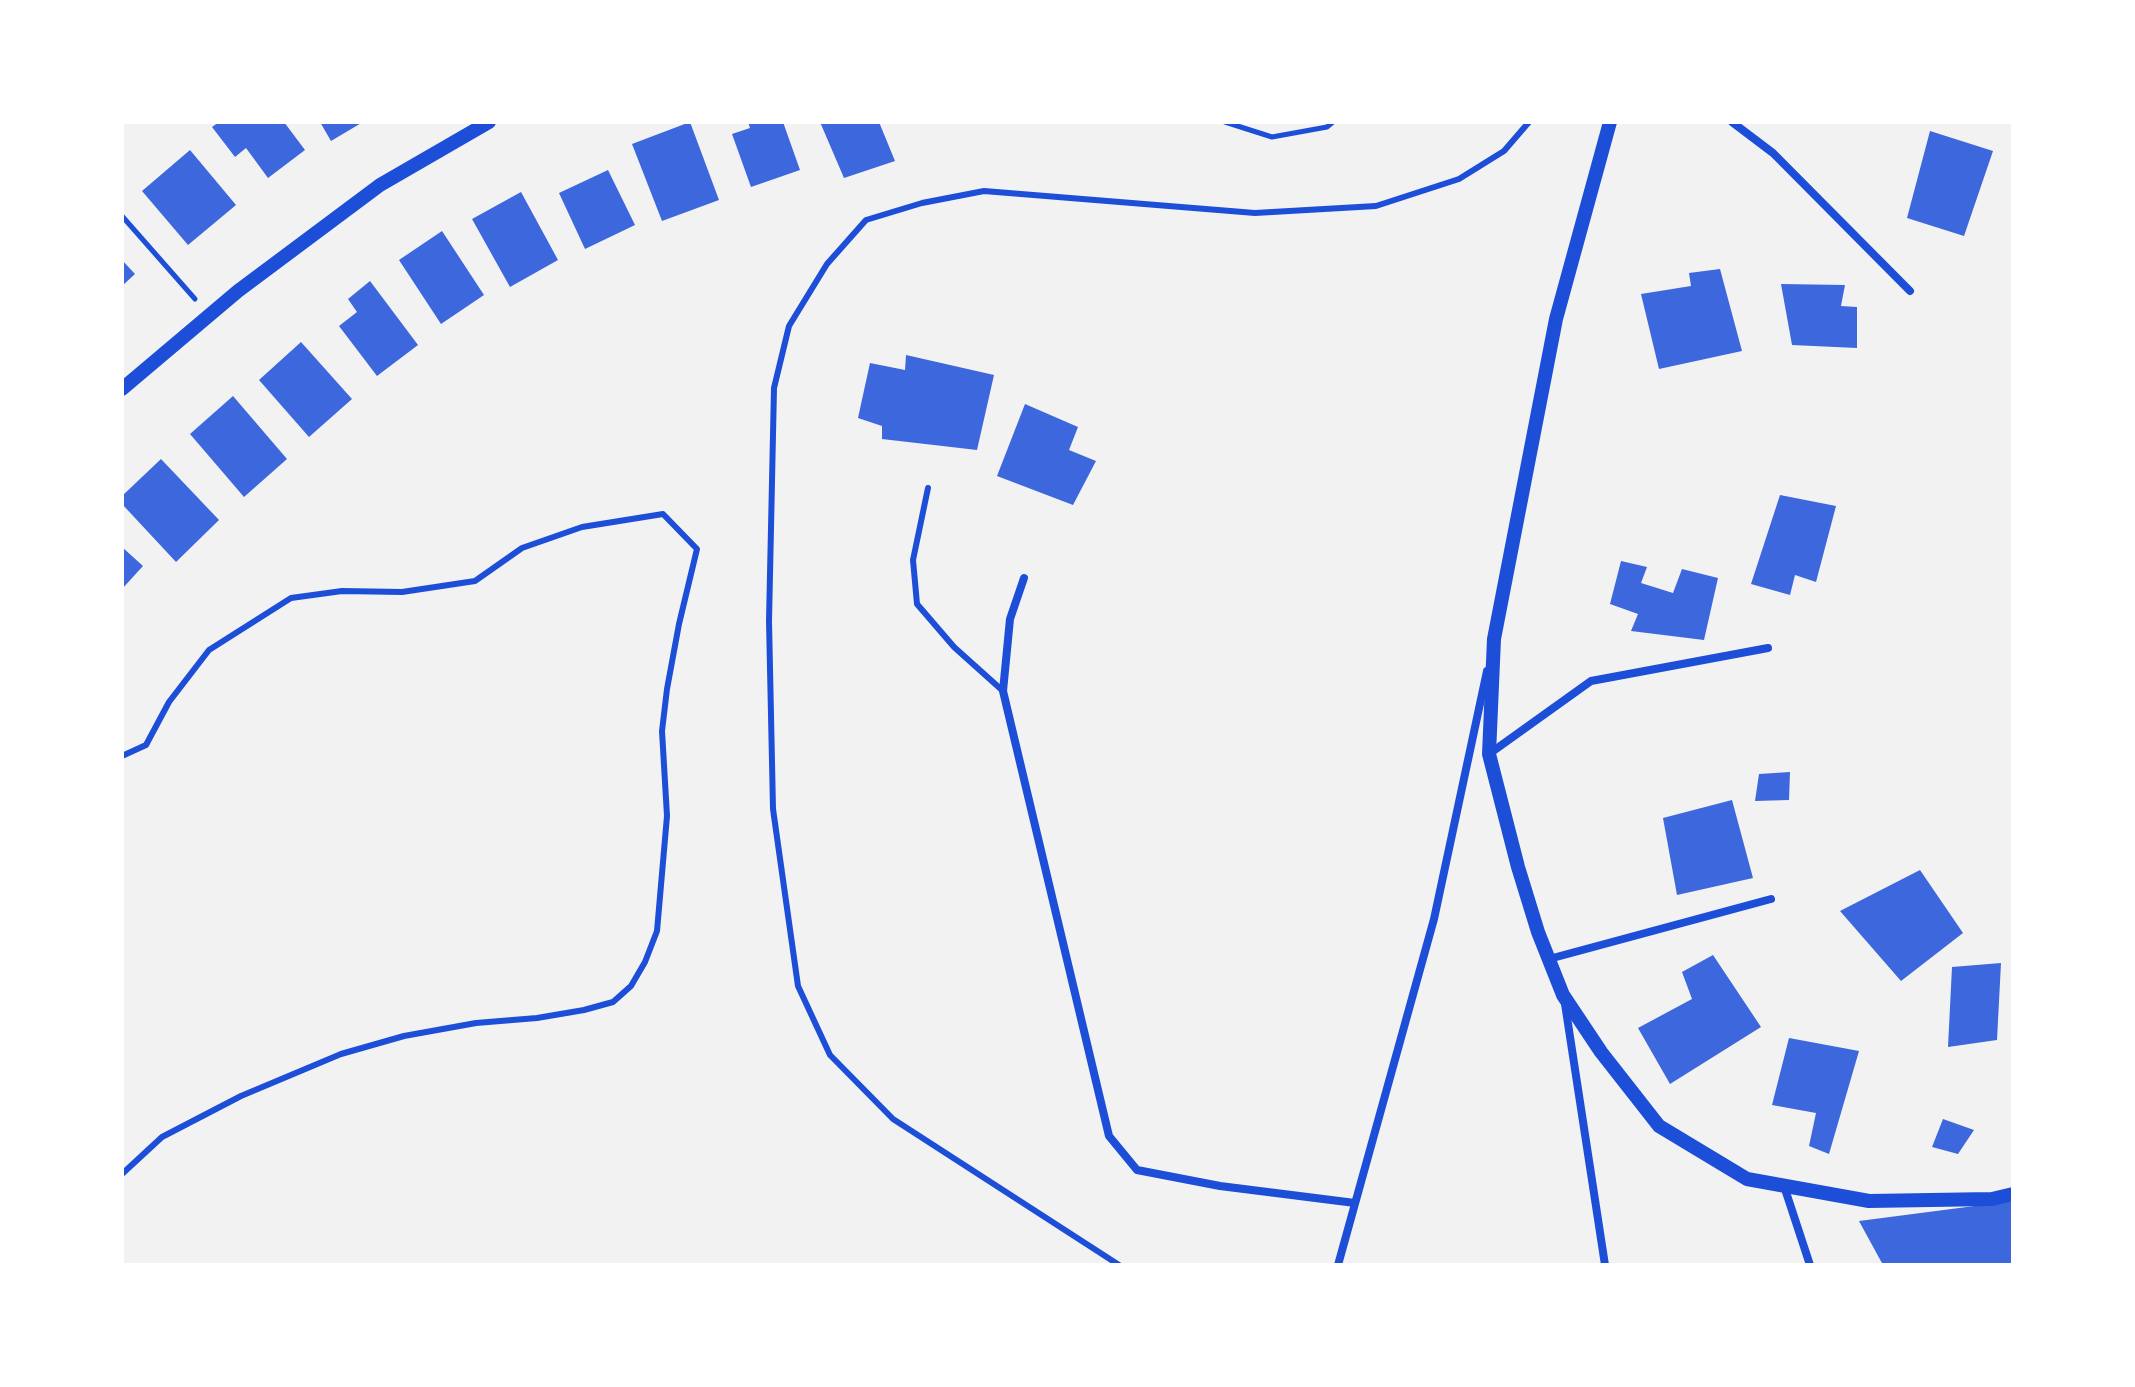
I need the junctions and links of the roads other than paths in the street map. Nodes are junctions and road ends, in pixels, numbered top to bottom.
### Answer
1 (489, 122) edge
2 (1529, 122) edge
3 (1610, 122) edge
4 (1732, 122) edge
5 (1910, 291) dead end
6 (122, 389) edge
7 (928, 488) dead end
8 (1024, 578) dead end
9 (1494, 639) junction
10 (1768, 648) dead end
11 (1003, 691) junction
12 (1489, 754) junction
13 (122, 756) edge
14 (1771, 899) dead end
15 (1549, 959) junction
16 (1563, 995) junction
17 (122, 1174) edge
18 (1784, 1186) junction
19 (2013, 1194) edge
20 (1355, 1203) junction
21 (1119, 1265) edge
22 (1338, 1265) edge
23 (1605, 1265) edge
24 (1810, 1265) edge

1 - 6 street
2 - 21 lane
3 - 9 street
4 - 5 street
7 - 11 lane
8 - 11 street
9 - 12 street
9 - 20 street
10 - 12 street
11 - 20 street
12 - 15 street
13 - 17 lane
14 - 15 street
15 - 16 street
16 - 18 street
16 - 23 street
18 - 19 street
18 - 24 street
20 - 22 street

